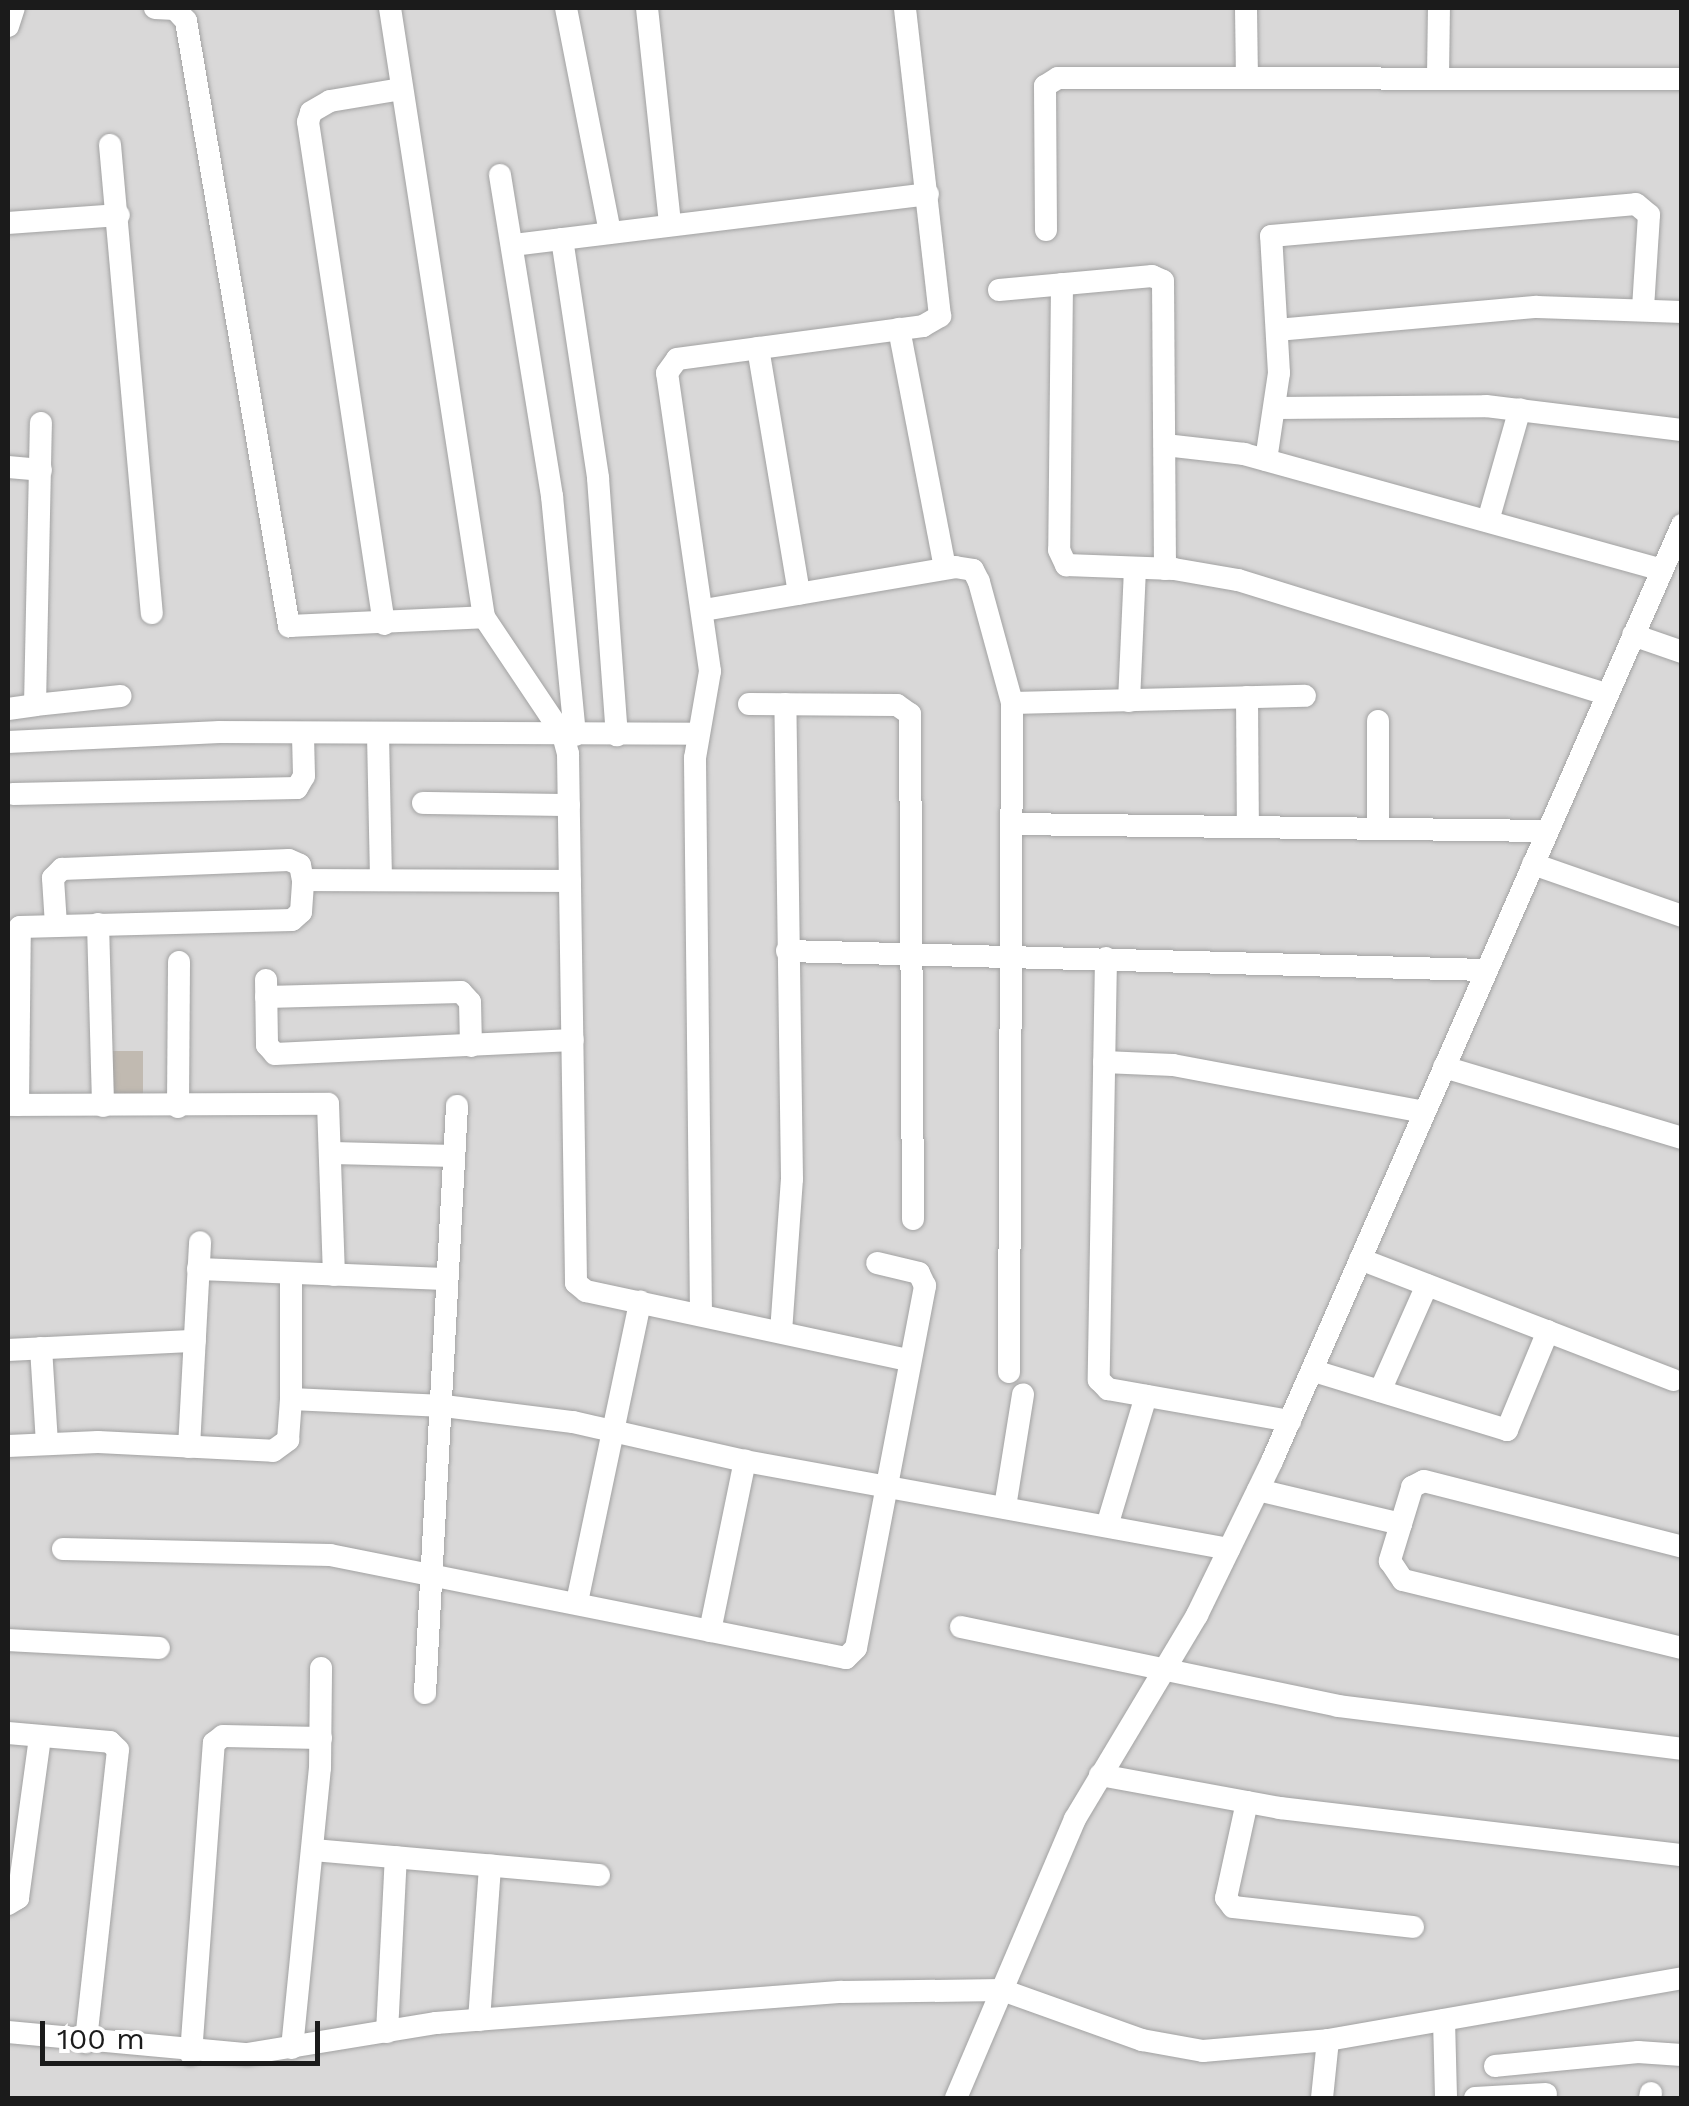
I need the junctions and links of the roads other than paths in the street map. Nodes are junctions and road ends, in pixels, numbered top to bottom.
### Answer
1 (14, 8) edge
2 (156, 8) edge
3 (390, 8) edge
4 (566, 8) edge
5 (648, 8) edge
6 (905, 8) edge
7 (1246, 8) edge
8 (1439, 8) edge
9 (8, 26) edge
10 (1247, 77) junction
11 (1438, 77) junction
12 (1682, 79) edge
13 (402, 89) junction
14 (110, 145) dead end
15 (500, 176) dead end
16 (928, 194) junction
17 (119, 216) junction
18 (8, 223) edge
19 (670, 226) junction
20 (1046, 230) dead end
21 (610, 233) junction
22 (562, 239) junction
23 (513, 245) junction
24 (1062, 284) junction
25 (998, 290) dead end
26 (1643, 309) junction
27 (1682, 312) edge
28 (899, 329) junction
29 (1277, 330) junction
30 (758, 348) junction
31 (1276, 408) junction
32 (1520, 409) junction
33 (41, 423) dead end
34 (1682, 430) edge
35 (1165, 444) junction
36 (1266, 460) junction
37 (8, 467) edge
38 (41, 470) junction
39 (1488, 522) junction
40 (1682, 525) edge
41 (1672, 556) edge
42 (945, 568) junction
43 (1135, 569) junction
44 (1165, 569) junction
45 (799, 594) junction
46 (704, 610) junction
47 (152, 613) dead end
48 (484, 617) junction
49 (384, 624) junction
50 (1634, 634) junction
51 (1682, 652) edge
52 (1607, 694) junction
53 (122, 696) dead end
54 (1305, 696) dead end
55 (1246, 698) junction
56 (1129, 700) junction
57 (749, 704) dead end
58 (785, 704) junction
59 (1012, 704) junction
60 (34, 705) junction
61 (8, 709) edge
62 (1378, 721) dead end
63 (303, 734) junction
64 (617, 734) junction
65 (698, 734) junction
66 (378, 735) junction
67 (569, 735) junction
68 (8, 742) edge
69 (12, 794) dead end
70 (423, 803) dead end
71 (568, 804) junction
72 (1012, 824) junction
73 (1248, 826) junction
74 (1378, 828) junction
75 (1547, 831) junction
76 (1533, 864) junction
77 (303, 880) junction
78 (381, 880) junction
79 (570, 882) junction
80 (1682, 916) edge
81 (98, 924) junction
82 (56, 925) junction
83 (787, 950) junction
84 (911, 953) junction
85 (1014, 955) junction
86 (1106, 958) junction
87 (12, 959) edge
88 (179, 962) dead end
89 (1486, 970) junction
90 (573, 1040) junction
91 (471, 1046) junction
92 (1104, 1062) junction
93 (1444, 1066) junction
94 (12, 1105) edge
95 (103, 1106) junction
96 (457, 1106) dead end
97 (178, 1107) junction
98 (1424, 1112) junction
99 (1682, 1138) edge
100 (333, 1152) junction
101 (454, 1156) junction
102 (913, 1219) dead end
103 (200, 1242) dead end
104 (1360, 1259) junction
105 (877, 1264) dead end
106 (198, 1269) junction
107 (291, 1273) junction
108 (334, 1275) junction
109 (446, 1280) junction
110 (1427, 1284) junction
111 (640, 1302) junction
112 (701, 1315) junction
113 (781, 1332) junction
114 (1548, 1332) junction
115 (194, 1341) junction
116 (41, 1348) junction
117 (8, 1350) edge
118 (909, 1360) junction
119 (1314, 1370) junction
120 (1009, 1372) dead end
121 (1673, 1380) dead end
122 (1380, 1392) junction
123 (1023, 1394) dead end
124 (1146, 1396) junction
125 (292, 1398) junction
126 (437, 1406) junction
127 (1290, 1421) junction
128 (613, 1431) junction
129 (47, 1444) junction
130 (8, 1446) edge
131 (189, 1446) junction
132 (745, 1461) junction
133 (882, 1484) junction
134 (1258, 1490) junction
135 (1005, 1507) junction
136 (1401, 1524) junction
137 (1107, 1526) junction
138 (1682, 1547) edge
139 (63, 1549) dead end
140 (1230, 1549) junction
141 (430, 1577) junction
142 (577, 1602) junction
143 (961, 1627) dead end
144 (710, 1632) junction
145 (8, 1640) edge
146 (159, 1648) dead end
147 (1682, 1648) edge
148 (1163, 1666) junction
149 (321, 1668) dead end
150 (424, 1693) dead end
151 (8, 1734) edge
152 (40, 1737) junction
153 (320, 1738) junction
154 (1682, 1749) edge
155 (1100, 1775) junction
156 (1247, 1802) junction
157 (313, 1850) junction
158 (1682, 1854) edge
159 (396, 1857) junction
160 (490, 1865) junction
161 (598, 1874) dead end
162 (8, 1904) edge
163 (1413, 1927) dead end
164 (1682, 1978) edge
165 (1002, 1990) junction
166 (479, 2020) junction
167 (1444, 2020) junction
168 (8, 2032) edge
169 (388, 2032) junction
170 (1328, 2040) junction
171 (86, 2042) junction
172 (292, 2048) junction
173 (191, 2054) junction
174 (1682, 2054) edge
175 (1495, 2066) dead end
176 (1542, 2066) junction
177 (1546, 2096) edge
178 (956, 2098) edge
179 (1322, 2098) edge
180 (1446, 2098) edge
181 (1475, 2098) edge

1 - 9 street
2 - 49 street
3 - 13 street
4 - 21 street
5 - 19 street
6 - 16 street
7 - 10 street
8 - 11 street
10 - 11 street
10 - 20 street
11 - 12 street
13 - 48 street
13 - 49 street
14 - 17 street
15 - 23 street
16 - 19 street
16 - 28 street
17 - 18 street
17 - 47 street
19 - 21 street
21 - 22 street
22 - 23 street
22 - 64 street
23 - 67 street
24 - 25 street
24 - 35 street
24 - 43 street
26 - 27 street
26 - 29 street
26 - 29 street
28 - 30 street
28 - 42 street
29 - 31 street
30 - 45 street
30 - 46 street
31 - 32 street
31 - 36 street
32 - 34 street
32 - 39 street
33 - 38 street
35 - 36 street
35 - 44 street
36 - 39 street
37 - 38 street
38 - 60 street
39 - 41 street
40 - 41 street
41 - 50 street
42 - 45 street
42 - 59 street
43 - 44 street
43 - 56 street
44 - 52 street
45 - 46 street
46 - 65 street
48 - 49 street
48 - 67 street
50 - 51 street
50 - 52 street
52 - 75 street
53 - 60 street
54 - 55 street
55 - 56 street
55 - 73 street
56 - 59 street
57 - 58 street
58 - 83 street
58 - 84 street
59 - 72 street
60 - 61 street
62 - 74 street
63 - 66 street
63 - 68 street
63 - 69 street
64 - 65 street
64 - 67 street
65 - 112 street
66 - 67 street
66 - 78 street
67 - 71 street
70 - 71 street
71 - 79 street
72 - 73 street
72 - 85 street
73 - 74 street
74 - 75 street
75 - 76 street
76 - 80 street
76 - 89 street
77 - 78 street
77 - 81 street
77 - 82 street
78 - 79 street
79 - 90 street
81 - 82 street
81 - 95 street
82 - 87 street
83 - 84 street
83 - 113 street
84 - 85 street
84 - 102 street
85 - 86 street
85 - 120 street
86 - 89 street
86 - 92 street
87 - 94 street
88 - 97 street
89 - 93 street
90 - 91 street
90 - 111 street
91 - 91 street
92 - 98 street
92 - 124 street
93 - 98 street
93 - 99 street
94 - 95 street
95 - 97 street
96 - 101 street
97 - 100 street
98 - 104 street
100 - 101 street
100 - 108 street
101 - 109 street
103 - 106 street
104 - 110 street
104 - 119 street
105 - 118 street
106 - 107 street
106 - 115 street
107 - 108 street
107 - 125 street
108 - 109 street
109 - 126 street
110 - 114 street
110 - 122 street
111 - 112 street
111 - 128 street
112 - 113 street
113 - 118 street
114 - 121 street
114 - 122 street
115 - 116 street
115 - 131 street
116 - 117 street
116 - 129 street
118 - 133 street
119 - 122 street
119 - 127 street
123 - 135 street
124 - 127 street
124 - 137 street
125 - 126 street
125 - 131 street
126 - 128 street
126 - 141 street
127 - 134 street
128 - 132 street
128 - 142 street
129 - 130 street
129 - 131 street
132 - 133 street
132 - 144 street
133 - 135 street
133 - 144 street
134 - 136 street
134 - 140 street
135 - 137 street
136 - 138 street
136 - 147 street
137 - 140 street
139 - 141 street
140 - 148 street
141 - 142 street
141 - 150 street
142 - 144 street
143 - 148 street
145 - 146 street
148 - 154 street
148 - 155 street
149 - 153 street
151 - 152 street
152 - 162 street
152 - 171 street
153 - 157 street
153 - 173 street
155 - 156 street
155 - 165 street
156 - 158 street
156 - 163 street
157 - 159 street
157 - 172 street
159 - 160 street
159 - 169 street
160 - 161 street
160 - 166 street
164 - 167 street
165 - 166 street
165 - 170 street
165 - 178 street
166 - 169 street
167 - 170 street
167 - 180 street
168 - 171 street
169 - 172 street
170 - 179 street
171 - 173 street
172 - 173 street
174 - 176 street
175 - 176 street
176 - 177 street
177 - 181 street

